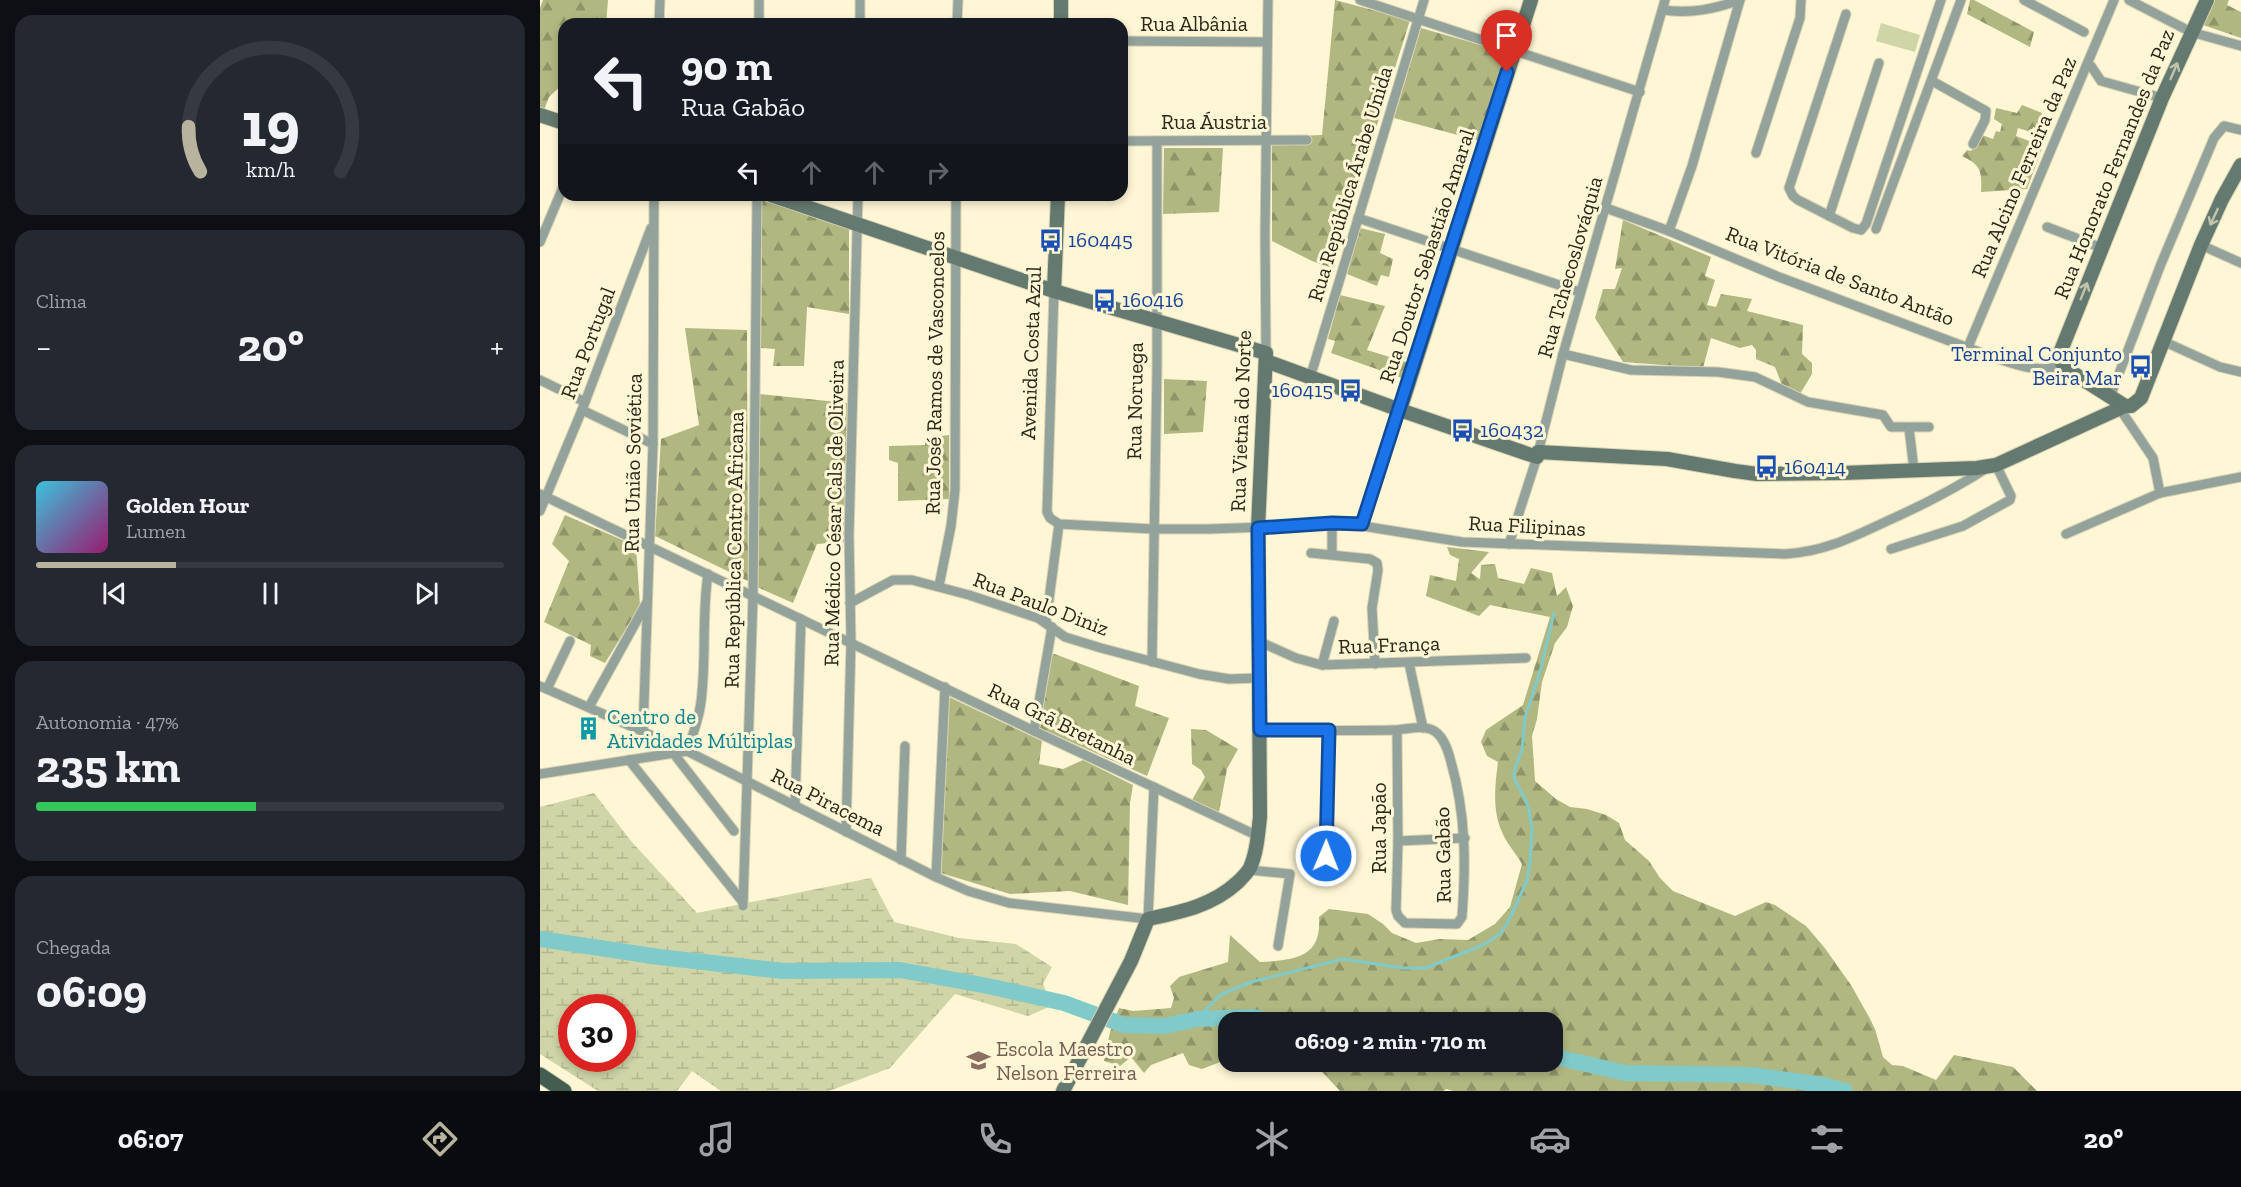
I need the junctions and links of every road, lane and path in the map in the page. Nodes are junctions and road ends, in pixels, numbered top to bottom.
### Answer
1 (660, 0) edge
2 (759, 0) edge
3 (860, 0) edge
4 (958, 0) edge
5 (1061, 0) edge
6 (1268, 0) edge
7 (1360, 0) edge
8 (1424, 0) edge
9 (1531, 0) edge
10 (1740, 0) edge
11 (1801, 0) edge
12 (1941, 0) edge
13 (1961, 0) edge
14 (2024, 0) edge
15 (2114, 0) edge
16 (2129, 0) edge
17 (2207, 0) edge
18 (1664, 5) edge
19 (1846, 14) dead end
20 (659, 18) edge
21 (759, 18) edge
22 (860, 18) edge
23 (957, 18) edge
24 (1061, 18) edge
25 (1418, 19) junction
26 (2084, 32) dead end
27 (2191, 32) junction
28 (1128, 41) edge
29 (1266, 42) junction
30 (2241, 46) edge
31 (1514, 50) junction
32 (1879, 63) dead end
33 (2091, 66) dead end
34 (1932, 81) junction
35 (1640, 92) junction
36 (2162, 98) junction
37 (540, 115) edge
38 (558, 121) edge
39 (2241, 130) edge
40 (1266, 140) junction
41 (1307, 140) dead end
42 (1128, 141) edge
43 (1157, 141) junction
44 (1973, 144) dead end
45 (1756, 153) dead end
46 (2241, 165) edge
47 (558, 199) edge
48 (654, 201) edge
49 (757, 201) edge
50 (789, 201) edge
51 (858, 201) edge
52 (956, 201) edge
53 (1058, 201) edge
54 (1606, 208) junction
55 (1828, 216) junction
56 (1358, 218) junction
57 (654, 221) junction
58 (858, 224) junction
59 (2047, 226) dead end
60 (1876, 229) dead end
61 (1670, 231) junction
62 (540, 242) edge
63 (2201, 245) junction
64 (2102, 248) junction
65 (1452, 249) junction
66 (955, 256) junction
67 (2241, 262) edge
68 (1054, 291) junction
69 (1580, 292) junction
70 (1157, 321) junction
71 (2165, 342) junction
72 (1968, 348) junction
73 (1563, 354) junction
74 (1266, 357) junction
75 (2062, 365) junction
76 (2241, 372) edge
77 (1310, 378) junction
78 (540, 380) edge
79 (2110, 397) junction
80 (583, 406) junction
81 (2122, 408) junction
82 (1400, 410) junction
83 (1929, 427) dead end
84 (1909, 428) junction
85 (653, 444) junction
86 (1538, 455) junction
87 (1994, 465) junction
88 (1914, 471) junction
89 (2241, 477) edge
90 (2160, 493) junction
91 (543, 495) edge
92 (540, 511) edge
93 (1332, 523) junction
94 (1059, 524) junction
95 (1362, 524) junction
96 (1258, 528) junction
97 (1153, 529) junction
98 (2066, 534) dead end
99 (1509, 544) junction
100 (649, 545) junction
101 (1891, 549) dead end
102 (1311, 554) dead end
103 (1332, 554) junction
104 (708, 574) junction
105 (939, 586) junction
106 (753, 596) junction
107 (649, 599) junction
108 (850, 603) junction
109 (801, 619) junction
110 (1334, 621) dead end
111 (1049, 625) junction
112 (570, 641) dead end
113 (1258, 641) junction
114 (851, 642) junction
115 (1526, 658) dead end
116 (1152, 662) junction
117 (1409, 663) junction
118 (1375, 664) junction
119 (1322, 665) junction
120 (1258, 678) junction
121 (544, 687) edge
122 (945, 687) junction
123 (590, 708) junction
124 (1423, 728) junction
125 (1260, 730) junction
126 (1329, 730) junction
127 (1396, 730) junction
128 (1034, 731) junction
129 (644, 732) junction
130 (905, 746) dead end
131 (687, 751) junction
132 (674, 754) junction
133 (629, 760) junction
134 (540, 774) edge
135 (747, 781) junction
136 (1154, 787) junction
137 (795, 806) junction
138 (734, 831) dead end
139 (846, 832) junction
140 (1258, 836) junction
141 (1465, 838) junction
142 (1398, 841) junction
143 (1326, 856) dead end
144 (901, 860) junction
145 (1249, 870) junction
146 (936, 877) junction
147 (1148, 919) junction
148 (1405, 923) joint
149 (1278, 946) dead end
150 (540, 1075) edge
151 (564, 1091) edge
152 (1064, 1091) edge

1 - 20 street
2 - 21 street
3 - 22 street
4 - 23 street
5 - 24 street
6 - 29 street, Rua Vietnã do Norte
7 - 25 street
8 - 25 street, Rua República Árabe Unida
9 - 31 street, Rua Doutor Sebastião Amaral
10 - 18 street
10 - 61 street
11 - 45 street
12 - 55 street
13 - 34 street
14 - 26 street
15 - 72 street, Rua Alcino Ferreira da Paz
16 - 27 street
17 - 27 street, Rua Honorato Fernandes da Paz
18 - 35 street, Rua Tchecoslováquia
19 - 55 street
25 - 31 street
25 - 56 street, Rua República Árabe Unida
27 - 30 street
36 -> 27 street, Rua Honorato Fernandes da Paz
28 - 29 street, Rua Albânia
29 - 40 street, Rua Vietnã do Norte
31 - 35 street
31 - 65 street, Rua Doutor Sebastião Amaral
32 - 55 street
33 - 36 street
34 - 44 street
34 - 60 street
35 - 54 street, Rua Tchecoslováquia
36 - 64 street, Rua Honorato Fernandes da Paz
37 - 38 street
39 - 79 street
40 - 41 street, Rua Áustria
40 - 43 street, Rua Áustria
40 - 74 street, Rua Vietnã do Norte
42 - 43 street, Rua Áustria
43 - 70 street, Rua Noruega
46 -> 63 street
47 - 62 street
48 - 57 street, Rua União Soviética
49 - 106 street, Rua República Centro Africana
50 - 58 street
51 - 58 street, Rua Médico César Cals de Oliveira
52 - 66 street, Rua José Ramos de Vasconcelos
53 - 68 street, Avenida Costa Azul
54 - 61 street, Rua Vitória de Santo Antão
54 - 69 street, Rua Tchecoslováquia
56 - 65 street
56 - 77 street, Rua República Árabe Unida
57 - 80 street, Rua Portugal
57 - 85 street, Rua União Soviética
58 - 66 street
58 - 108 street, Rua Médico César Cals de Oliveira
59 - 64 street
61 - 72 street, Rua Vitória de Santo Antão
63 - 67 street
63 - 71 street
75 -> 64 street, Rua Honorato Fernandes da Paz
65 - 69 street
65 - 82 street, Rua Doutor Sebastião Amaral
66 - 68 street
66 - 105 street, Rua José Ramos de Vasconcelos
68 - 70 street
68 - 94 street, Avenida Costa Azul
69 - 73 street, Rua Tchecoslováquia
70 - 74 street
70 - 97 street, Rua Noruega
71 - 76 street
71 - 81 street
72 - 75 street, Rua Vitória de Santo Antão
73 - 84 street
73 - 86 street, Rua Tchecoslováquia
74 - 77 street
74 - 96 street, Rua Vietnã do Norte
75 - 79 street
77 - 82 street
78 - 80 street
79 - 81 street
80 - 85 street
80 - 91 street, Rua Portugal
81 - 87 street
81 - 90 street
82 - 86 street
82 - 95 street, Rua Doutor Sebastião Amaral
83 - 84 street
84 - 88 street
85 - 100 street, Rua União Soviética
86 - 88 street
86 - 99 street, Rua Tchecoslováquia
87 - 88 street
87 - 99 street, Rua Filipinas
87 - 101 street
89 - 90 street
90 - 98 street
91 - 92 street, Rua Portugal
91 - 100 street, Rua Grã Bretanha
93 - 95 street, Rua Filipinas
93 - 96 street, Rua Filipinas
93 - 103 street
94 - 97 street, Rua Filipinas
94 - 111 street
95 - 99 street, Rua Filipinas
96 - 97 street, Rua Filipinas
96 - 113 street, Rua Vietnã do Norte
97 - 116 street, Rua Noruega
100 - 104 street, Rua Grã Bretanha
100 - 107 street, Rua União Soviética
102 - 103 street
103 - 118 street
104 - 106 street, Rua Grã Bretanha
104 - 131 street
105 - 108 street, Rua Paulo Diniz
105 - 111 street, Rua Paulo Diniz
106 - 109 street, Rua Grã Bretanha
106 - 135 street, Rua República Centro Africana
107 - 123 street
107 - 129 street, Rua União Soviética
108 - 114 street, Rua Médico César Cals de Oliveira
109 - 114 street, Rua Grã Bretanha
109 - 137 street
110 - 119 street
111 - 116 street, Rua Paulo Diniz
111 - 128 street
112 - 121 street
113 - 119 street, Rua França
113 - 120 street, Rua Vietnã do Norte
114 - 122 street, Rua Grã Bretanha
114 - 139 street, Rua Médico César Cals de Oliveira
115 - 117 street, Rua França
116 - 120 street, Rua Paulo Diniz
117 - 118 street, Rua França
117 - 124 street
118 - 119 street, Rua França
120 - 125 street, Rua Vietnã do Norte
121 - 123 street, Rua Piracema
122 - 128 street, Rua Grã Bretanha
122 - 146 street
123 - 129 street, Rua Piracema
124 - 127 street
124 - 141 street, Rua Gabão
125 - 126 street
125 - 140 street, Rua Vietnã do Norte
126 - 127 street
126 - 143 street
127 - 142 street, Rua Japão
128 - 136 street, Rua Grã Bretanha
129 - 131 street, Rua Piracema
130 - 144 street
131 - 132 street
131 - 135 street, Rua Piracema
132 - 133 street
132 - 138 street
133 - 134 street
133 - 135 street, Rua República Centro Africana
135 - 137 street, Rua Piracema
136 - 140 street, Rua Grã Bretanha
136 - 147 street
137 - 139 street, Rua Piracema
139 - 144 street, Rua Piracema
140 - 145 street, Rua Vietnã do Norte
141 - 142 street
141 - 148 street, Rua Gabão
142 - 148 street, Rua Japão
144 - 146 street, Rua Piracema
145 - 147 street
145 - 149 street
146 - 147 street, Rua Piracema
147 - 152 street
150 - 151 main road

